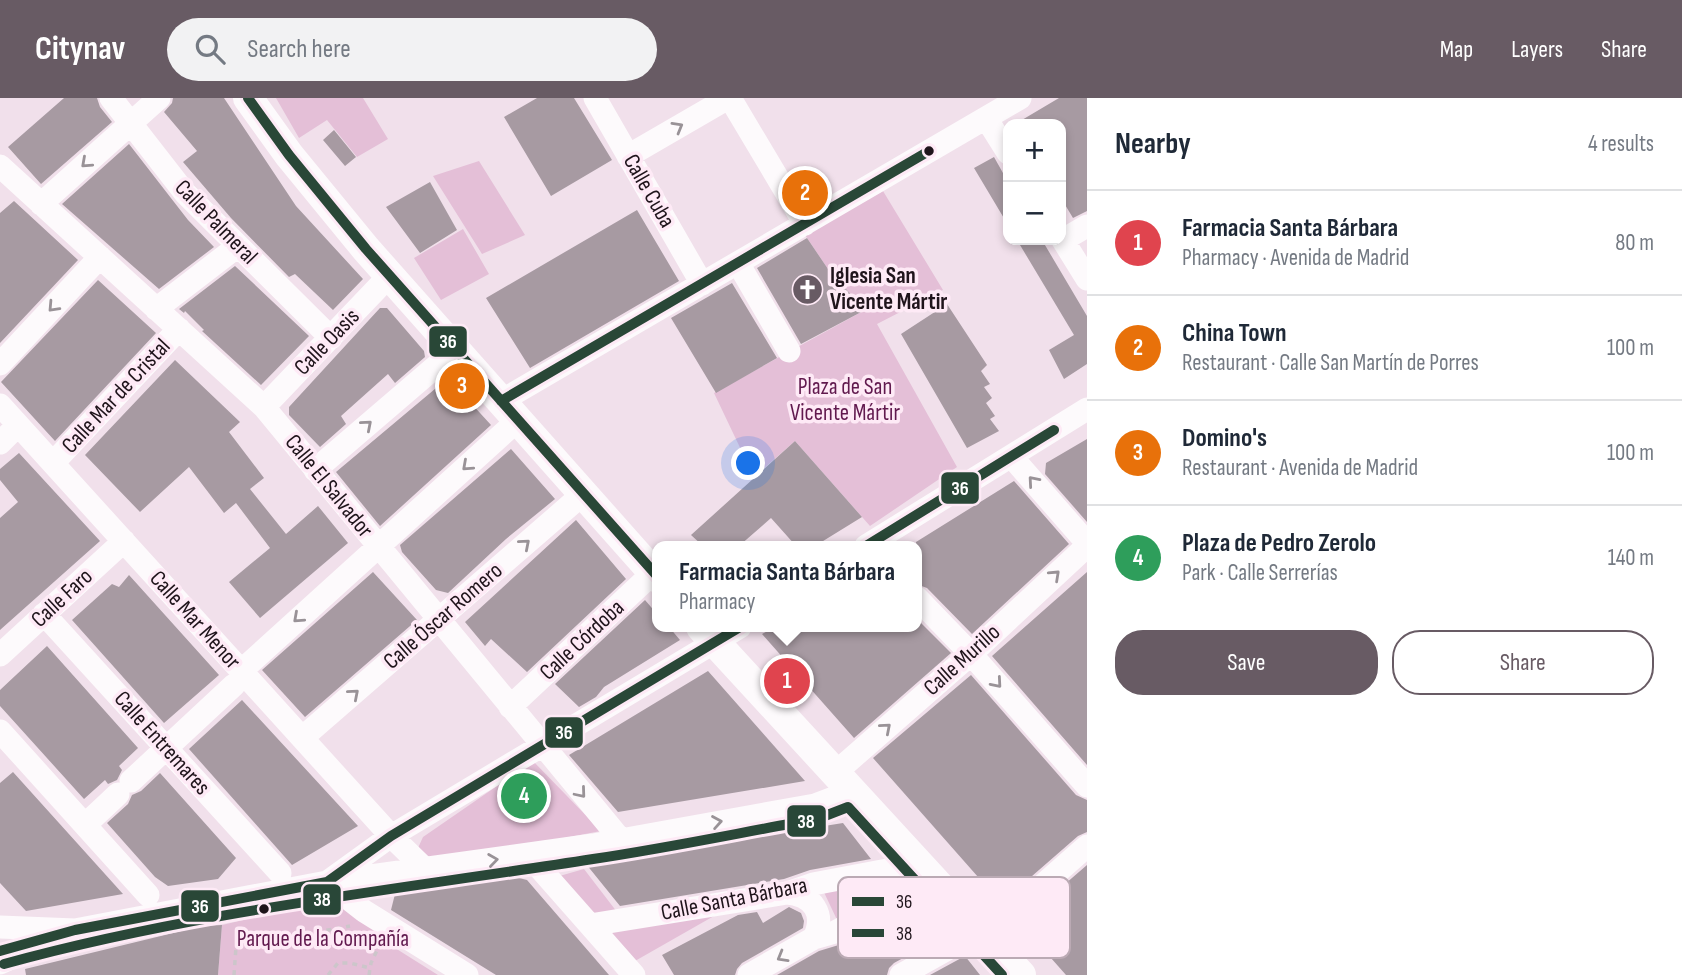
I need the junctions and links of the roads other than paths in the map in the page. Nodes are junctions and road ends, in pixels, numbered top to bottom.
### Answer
1 (111, 98) edge
2 (159, 98) edge
3 (248, 98) edge
4 (595, 98) edge
5 (729, 98) edge
6 (1020, 98) edge
7 (986, 118) junction
8 (131, 123) junction
9 (1003, 145) edge
10 (628, 156) junction
11 (0, 166) edge
12 (10, 186) edge
13 (41, 204) junction
14 (805, 224) junction
15 (1087, 226) edge
16 (1066, 236) edge
17 (1066, 245) edge
18 (238, 246) junction
19 (100, 257) junction
20 (738, 263) junction
21 (389, 276) junction
22 (1087, 279) edge
23 (702, 284) junction
24 (156, 309) junction
25 (179, 330) junction
26 (331, 338) junction
27 (455, 350) junction
28 (789, 351) dead end
29 (3, 358) edge
30 (0, 405) edge
31 (264, 407) junction
32 (1087, 409) edge
33 (509, 411) junction
34 (18, 425) junction
35 (0, 443) edge
36 (1012, 456) junction
37 (53, 463) junction
38 (315, 470) junction
39 (583, 494) junction
40 (124, 541) junction
41 (875, 541) edge
42 (1087, 545) edge
43 (378, 546) junction
44 (652, 572) edge
45 (652, 578) edge
46 (922, 604) edge
47 (44, 614) junction
48 (438, 620) junction
49 (708, 635) edge
50 (971, 654) junction
51 (0, 655) edge
52 (238, 678) junction
53 (510, 707) junction
54 (0, 731) edge
55 (302, 738) junction
56 (542, 746) junction
57 (167, 748) junction
58 (844, 782) junction
59 (1087, 786) edge
60 (85, 825) junction
61 (391, 836) junction
62 (621, 840) junction
63 (1087, 846) edge
64 (529, 856) junction
65 (425, 869) junction
66 (926, 872) junction
67 (280, 873) dead end
68 (369, 876) junction
69 (879, 877) edge
70 (918, 877) edge
71 (931, 877) edge
72 (1050, 877) edge
73 (838, 881) edge
74 (327, 882) junction
75 (787, 892) junction
76 (148, 895) dead end
77 (6, 924) edge
78 (590, 926) junction
79 (75, 930) junction
80 (838, 930) edge
81 (814, 938) junction
82 (0, 951) edge
83 (934, 958) edge
84 (1005, 958) edge
85 (0, 963) edge
86 (467, 975) edge
87 (634, 975) edge
88 (749, 975) edge
89 (901, 975) edge
90 (1021, 975) edge

1 - 8 street, Calle Palmeral
2 - 8 street
3 - 21 main road
4 - 10 street, Calle Cuba
10 -> 5 street
5 - 14 street
6 - 7 street
7 - 9 street
7 - 14 street
8 -> 13 street
8 - 18 street, Calle Palmeral
10 - 23 street, Calle Cuba
11 - 12 street, Calle El Salvador
12 - 13 street, Calle El Salvador
13 - 19 street, Calle El Salvador
14 - 20 street
15 - 16 street
17 - 22 street
18 - 24 street
18 - 26 street, Calle Palmeral
19 - 24 street, Calle El Salvador
19 -> 29 street
20 - 23 street
20 - 28 street
21 - 26 street, Calle Oasis
21 - 27 main road
23 - 33 street
24 - 25 street, Calle El Salvador
25 - 31 street, Calle El Salvador
25 - 37 street, Calle Mar de Cristal
26 - 31 street, Calle Oasis
27 - 33 main road
38 -> 27 street
30 - 34 street, Calle Mar Menor
31 - 38 street, Calle El Salvador
32 - 36 street
33 - 39 main road
33 -> 43 street
34 - 35 street
34 - 37 street, Calle Mar Menor
36 - 41 street
42 -> 36 street
37 - 40 street, Calle Mar Menor
38 - 43 street, Calle El Salvador
39 - 44 main road
48 -> 39 street, Calle Óscar Romero
40 - 47 street, Calle Faro
40 - 52 street, Calle Mar Menor
50 -> 42 street, Calle Murillo
43 - 48 street, Calle El Salvador
43 -> 52 street
45 - 53 street, Calle Córdoba
46 - 50 street
47 - 51 street, Calle Faro
47 - 57 street, Calle Entremares
48 - 53 street, Calle El Salvador
55 -> 48 street, Calle Óscar Romero
49 - 56 street
49 - 58 main road
58 -> 50 street, Calle Murillo
50 -> 59 street
52 - 55 street, Calle Mar Menor
52 - 57 street
53 - 56 street, Calle El Salvador
54 - 60 street
55 - 61 street, Calle Mar Menor
56 - 61 street
56 -> 62 street, Calle El Salvador
57 - 60 street
57 - 67 street, Calle Entremares
62 -> 58 street
58 - 66 main road
60 - 76 street
61 - 65 street, Calle Mar Menor
61 - 68 street
61 - 74 street
62 - 64 street
63 - 72 street
65 -> 64 street
64 - 78 street
65 - 68 street
66 - 69 street, Calle Santa Bárbara
66 - 70 street
66 - 71 main road
68 - 74 street
73 - 75 street, Calle Santa Bárbara
74 - 79 street
74 - 86 street
75 - 78 street, Calle Santa Bárbara
75 - 81 street
77 - 79 street
78 - 87 street
79 - 82 street
79 - 85 street
80 - 81 street
81 -> 88 street
83 - 89 street
84 - 90 main road

